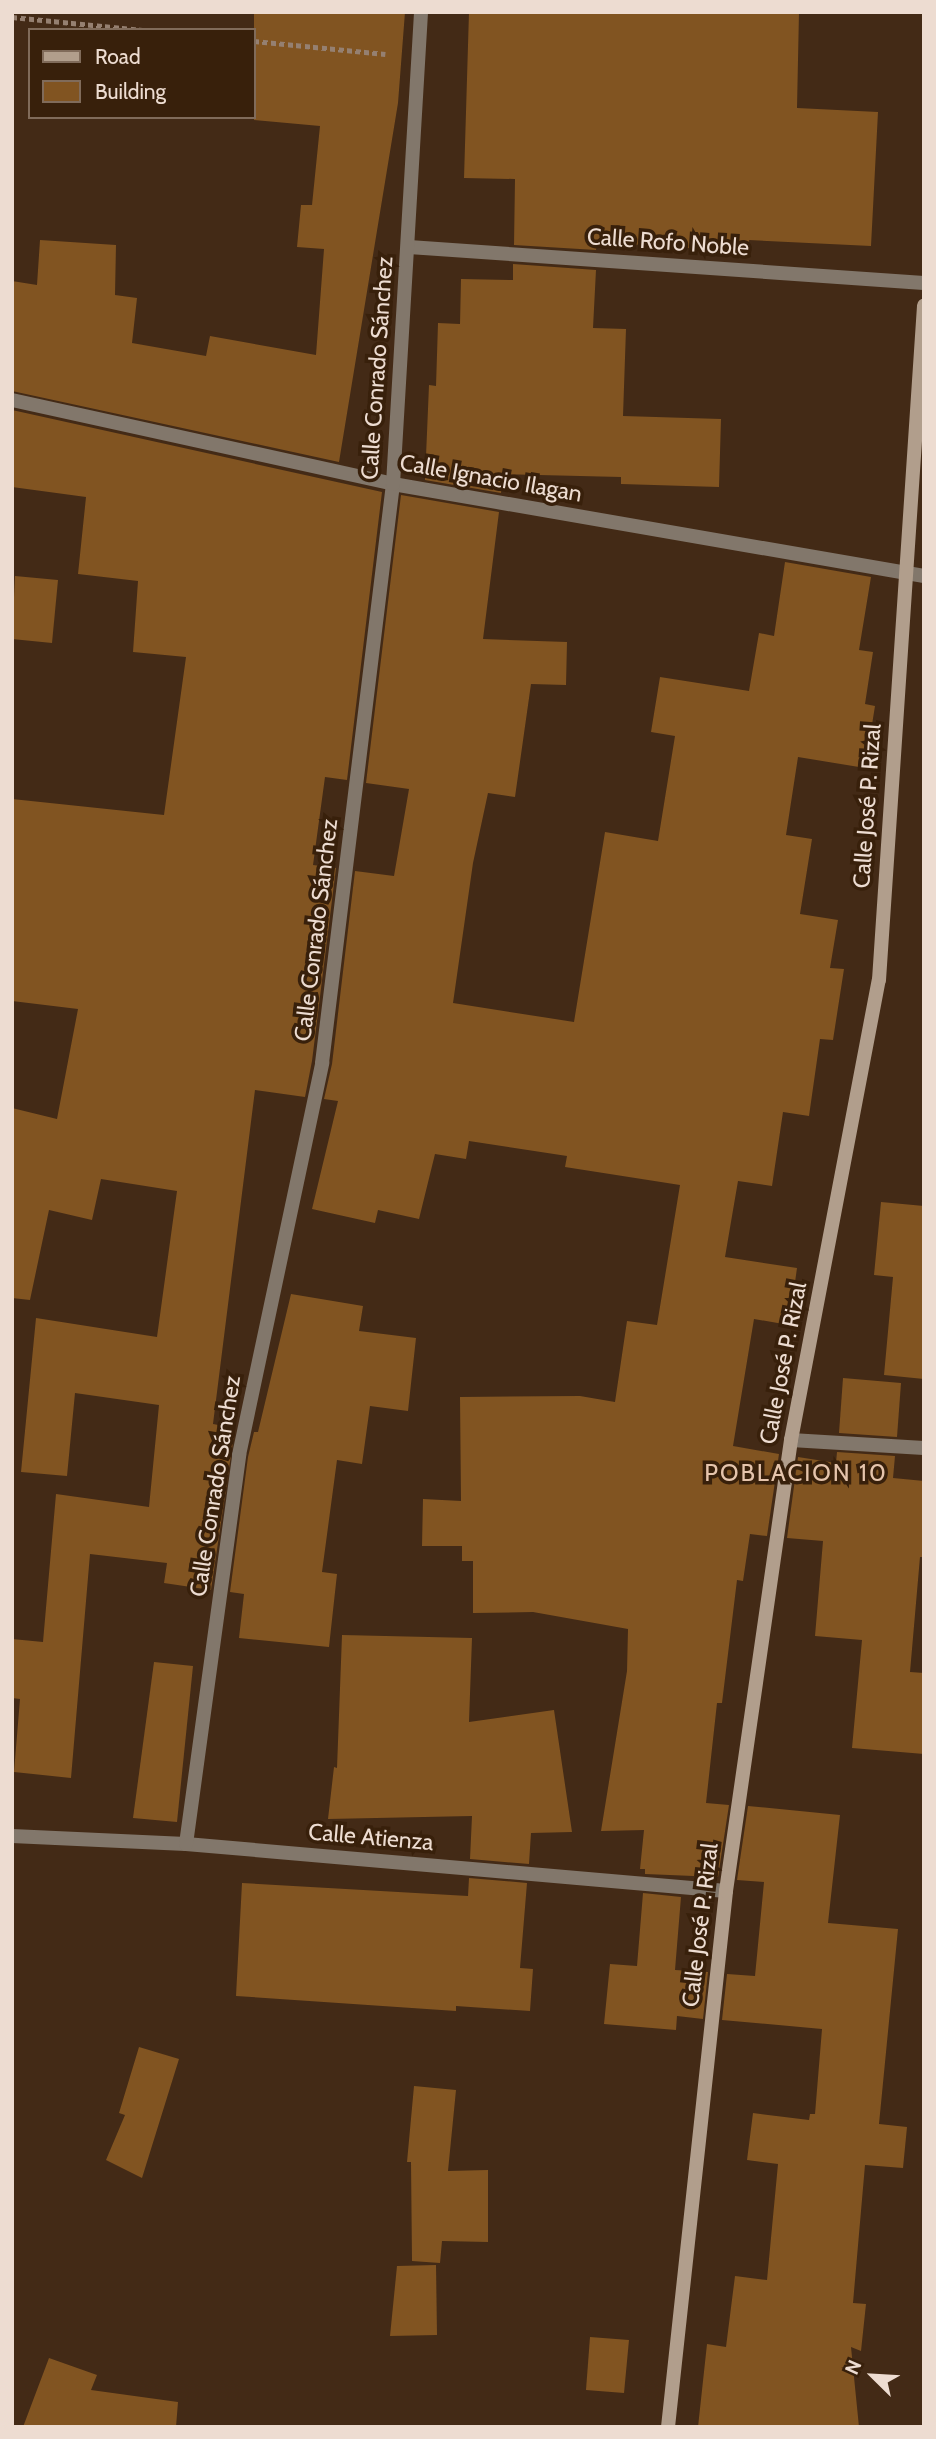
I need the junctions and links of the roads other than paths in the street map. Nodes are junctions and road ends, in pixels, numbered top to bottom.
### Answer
1 (421, 12) edge
2 (409, 247) junction
3 (924, 283) edge
4 (924, 306) edge
5 (12, 400) edge
6 (393, 484) junction
7 (905, 575) junction
8 (924, 576) edge
9 (791, 1440) junction
10 (924, 1448) edge
11 (12, 1836) edge
12 (186, 1844) junction
13 (726, 1891) junction
14 (668, 2427) edge

1 - 2 street, Calle Conrado Sánchez
2 - 3 street, Calle Rofo Noble
2 - 6 street, Calle Conrado Sánchez
4 - 7 main road, Calle José P. Rizal
5 - 6 street, Calle Ignacio Ilagan
6 - 7 street, Calle Ignacio Ilagan
6 - 12 street, Calle Conrado Sánchez
7 - 8 street, Calle Ignacio Ilagan
7 - 9 main road, Calle José P. Rizal
9 - 10 street
9 - 13 main road, Calle José P. Rizal
11 - 12 street, Calle Atienza
12 - 13 street, Calle Atienza
13 - 14 main road, Calle José P. Rizal

